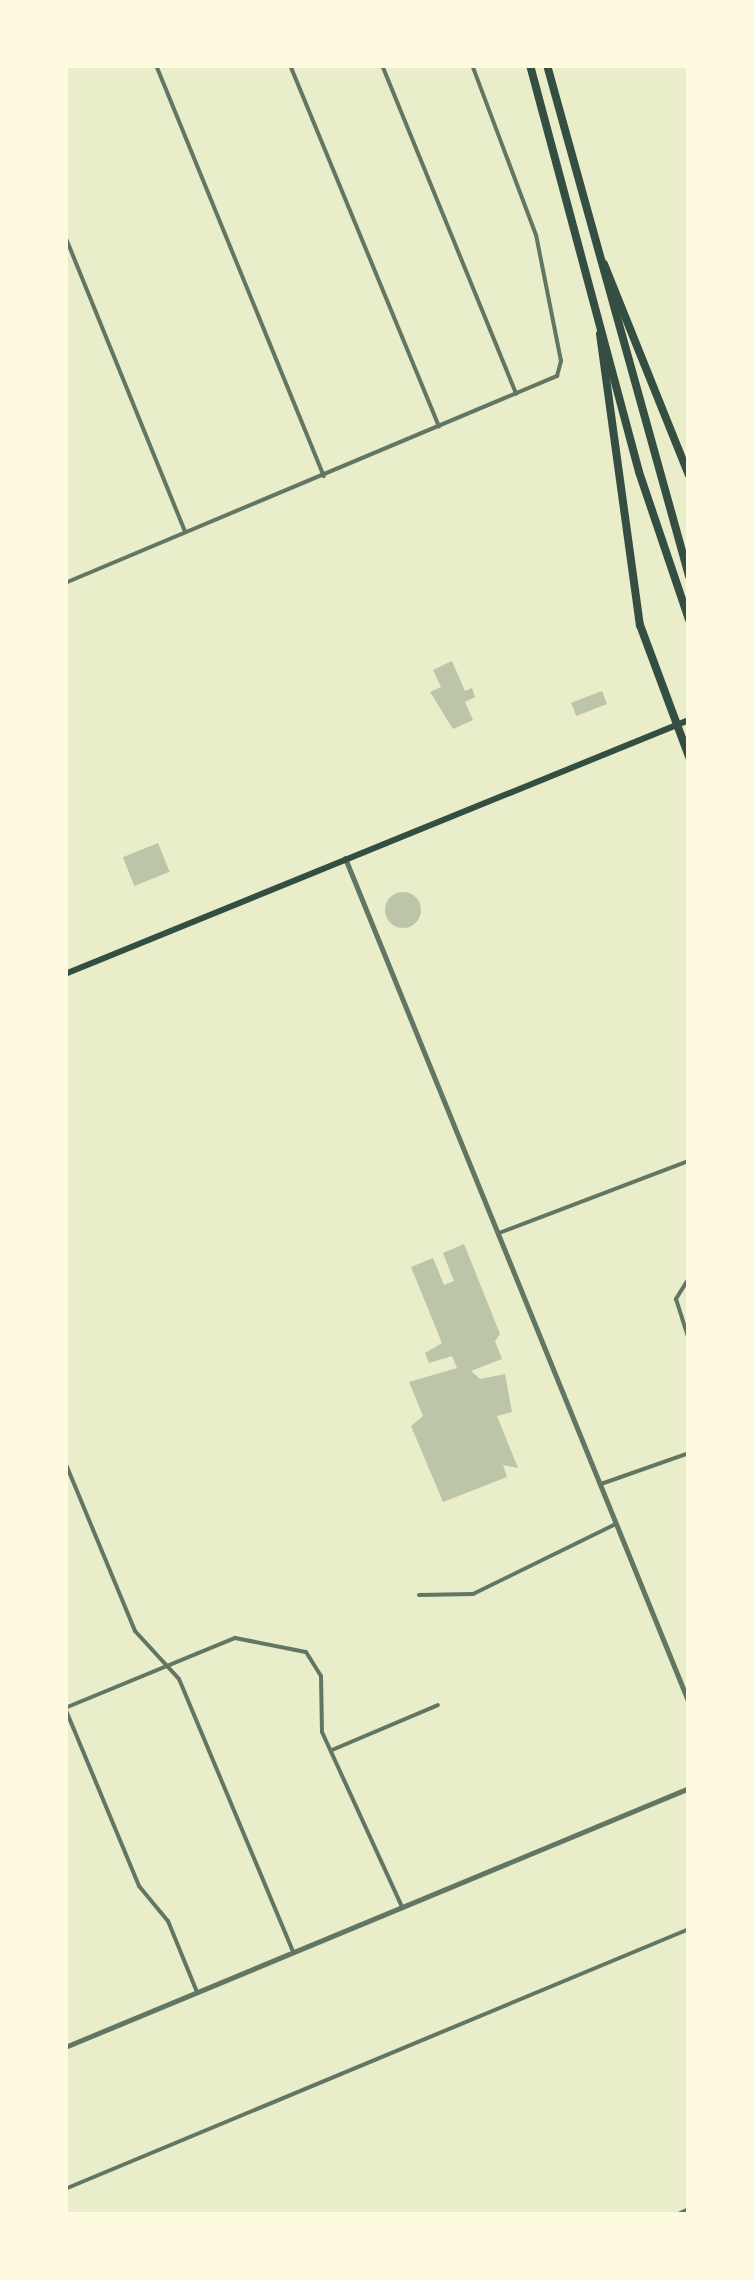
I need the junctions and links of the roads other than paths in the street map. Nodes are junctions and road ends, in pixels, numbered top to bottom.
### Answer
1 (156, 65) edge
2 (290, 65) edge
3 (382, 65) edge
4 (472, 65) edge
5 (530, 65) edge
6 (547, 65) edge
7 (65, 236) edge
8 (597, 251) junction
9 (600, 324) junction
10 (517, 396) junction
11 (440, 428) junction
12 (689, 475) edge
13 (324, 476) junction
14 (186, 534) junction
15 (689, 576) edge
16 (65, 583) edge
17 (689, 620) edge
18 (689, 720) edge
19 (676, 725) junction
20 (689, 757) edge
21 (345, 858) junction
22 (65, 974) edge
23 (689, 1160) edge
24 (499, 1234) junction
25 (689, 1278) edge
26 (689, 1340) edge
27 (689, 1453) edge
28 (65, 1462) edge
29 (601, 1484) junction
30 (616, 1524) junction
31 (418, 1594) dead end
32 (167, 1666) junction
33 (689, 1704) edge
34 (438, 1705) dead end
35 (65, 1708) edge
36 (330, 1751) junction
37 (689, 1788) edge
38 (402, 1908) junction
39 (689, 1929) edge
40 (294, 1952) junction
41 (197, 1992) junction
42 (65, 2046) edge
43 (65, 2189) edge
44 (689, 2210) edge
45 (676, 2215) edge

1 - 13 street
2 - 11 street
3 - 10 street
4 - 10 street
5 - 9 highway
6 - 8 highway
7 - 14 street
8 - 12 highway
8 - 15 highway
9 - 17 highway
9 - 19 highway
10 - 11 street
11 - 13 street
13 - 14 street
14 - 16 street
18 - 19 main road
19 - 20 highway
19 - 21 main road
21 - 22 main road
21 - 24 street
23 - 24 street
24 - 29 street
25 - 26 street
27 - 29 street
28 - 32 street
29 - 30 street
30 - 31 street
30 - 33 street
32 - 35 street
32 - 36 street
32 - 40 street
34 - 36 street
35 - 41 street
36 - 38 street
37 - 38 street
38 - 40 street
39 - 43 street
40 - 41 street
41 - 42 street
44 - 45 street

